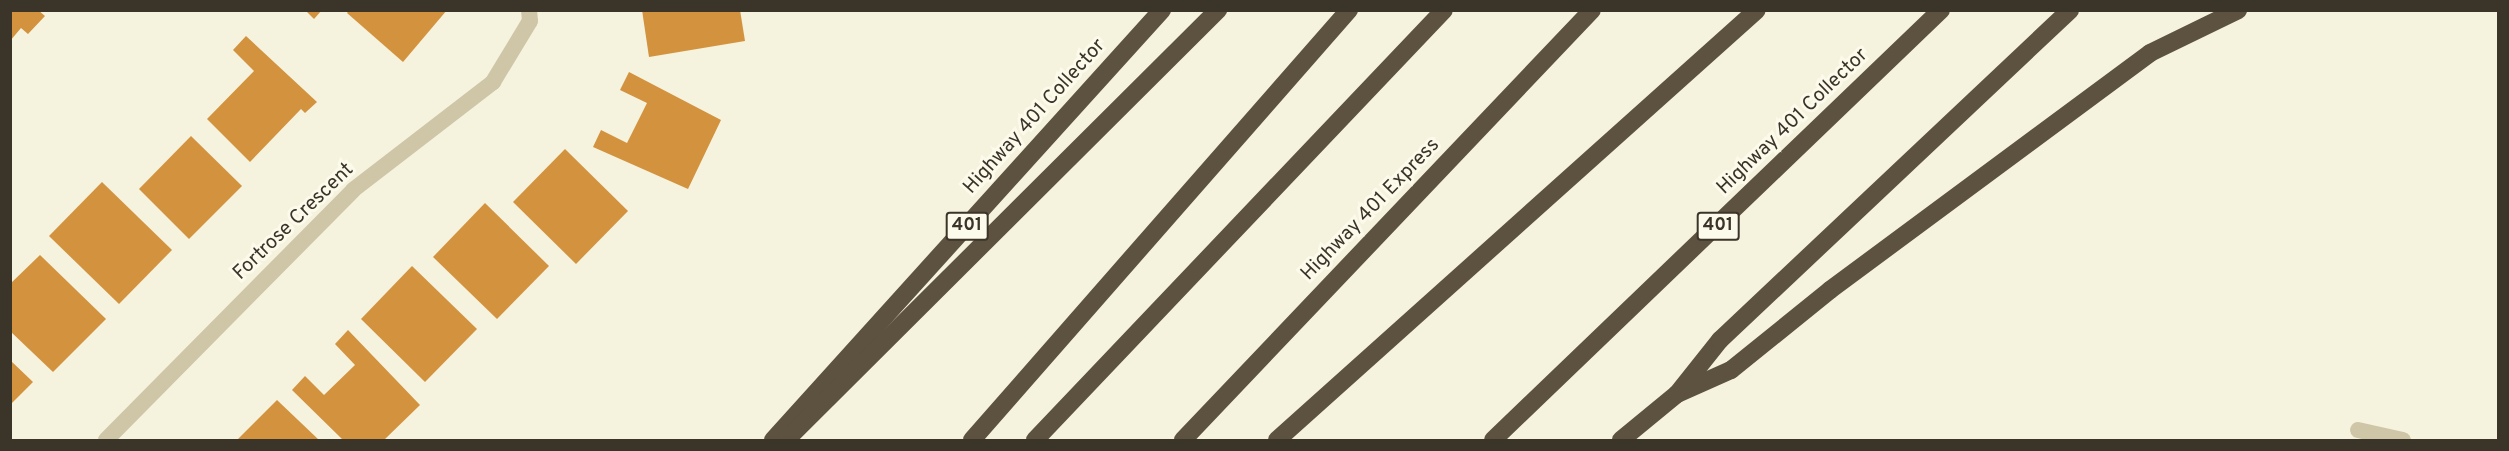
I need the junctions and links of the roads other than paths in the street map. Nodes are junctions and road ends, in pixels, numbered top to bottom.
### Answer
1 (529, 10) edge
2 (1162, 10) edge
3 (1218, 10) edge
4 (1348, 10) edge
5 (1444, 10) edge
6 (1592, 10) edge
7 (1757, 10) edge
8 (1941, 10) edge
9 (2070, 10) edge
10 (2238, 10) edge
11 (1677, 394) junction
12 (2358, 430) dead end
13 (106, 441) edge
14 (773, 441) edge
15 (786, 441) edge
16 (972, 441) edge
17 (1035, 441) edge
18 (1183, 441) edge
19 (1277, 441) edge
20 (1493, 441) edge
21 (1621, 441) edge
22 (2403, 441) edge

1 - 13 street, Fortrose Crescent
2 - 14 highway, Highway 401 Collector / 401
3 - 15 highway
4 - 16 highway
5 - 17 highway
6 - 18 highway, Highway 401 Express
7 - 19 highway
8 - 20 highway, Highway 401 Collector / 401
9 - 11 highway
10 - 11 highway
11 - 21 highway
12 - 22 street

